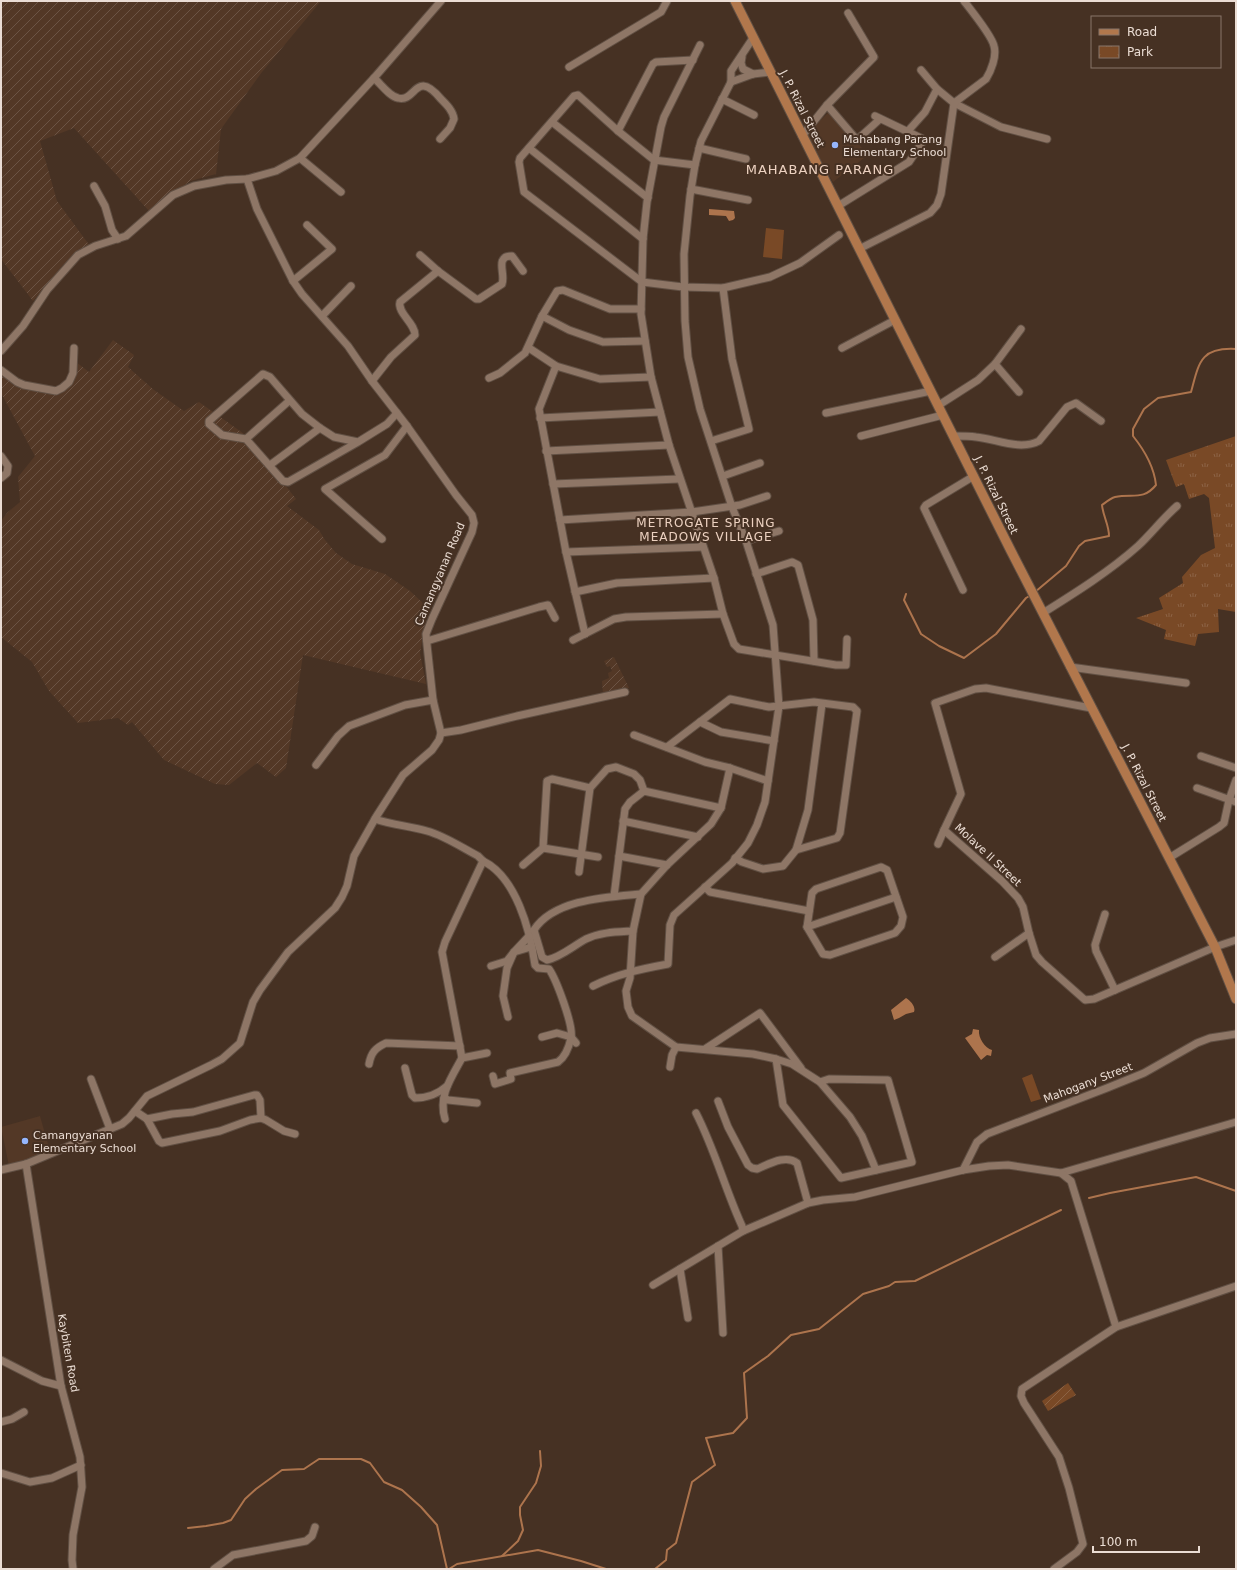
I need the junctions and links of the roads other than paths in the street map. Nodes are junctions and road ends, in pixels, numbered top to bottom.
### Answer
1 (441, 1) edge
2 (667, 1) edge
3 (736, 1) edge
4 (964, 1) edge
5 (848, 13) dead end
6 (753, 38) junction
7 (700, 46) dead end
8 (743, 55) junction
9 (693, 60) junction
10 (569, 67) dead end
11 (921, 70) dead end
12 (770, 72) junction
13 (753, 74) junction
14 (374, 78) junction
15 (731, 82) junction
16 (938, 89) junction
17 (722, 99) junction
18 (954, 103) junction
19 (827, 105) junction
20 (754, 115) dead end
21 (552, 122) junction
22 (618, 131) junction
23 (908, 131) junction
24 (802, 136) junction
25 (440, 139) dead end
26 (1047, 139) dead end
27 (529, 148) junction
28 (699, 148) junction
29 (300, 158) junction
30 (746, 159) dead end
31 (654, 160) junction
32 (696, 165) junction
33 (247, 179) junction
34 (94, 186) dead end
35 (691, 189) junction
36 (341, 192) dead end
37 (648, 198) junction
38 (748, 200) dead end
39 (838, 206) junction
40 (307, 225) dead end
41 (839, 235) dead end
42 (118, 239) junction
43 (643, 239) junction
44 (859, 249) junction
45 (420, 255) dead end
46 (438, 271) junction
47 (523, 271) dead end
48 (293, 281) junction
49 (642, 282) junction
50 (351, 286) dead end
51 (683, 287) junction
52 (723, 288) junction
53 (641, 309) junction
54 (322, 316) junction
55 (542, 316) junction
56 (895, 320) junction
57 (1022, 329) dead end
58 (645, 341) junction
59 (74, 348) dead end
60 (529, 348) junction
61 (842, 348) dead end
62 (1, 351) edge
63 (995, 364) junction
64 (556, 366) junction
65 (1, 370) edge
66 (652, 377) junction
67 (489, 378) dead end
68 (372, 381) junction
69 (931, 391) junction
70 (1019, 392) dead end
71 (289, 400) junction
72 (939, 405) junction
73 (660, 412) junction
74 (397, 413) junction
75 (826, 413) dead end
76 (943, 415) junction
77 (540, 418) junction
78 (1101, 421) dead end
79 (407, 426) junction
80 (320, 428) junction
81 (861, 436) dead end
82 (954, 436) junction
83 (246, 439) junction
84 (358, 442) junction
85 (711, 442) junction
86 (669, 445) junction
87 (546, 451) junction
88 (1, 456) edge
89 (760, 463) dead end
90 (270, 465) junction
91 (723, 476) junction
92 (974, 476) junction
93 (1, 478) edge
94 (679, 479) junction
95 (553, 484) junction
96 (767, 496) dead end
97 (1177, 506) dead end
98 (732, 507) junction
99 (692, 512) junction
100 (560, 520) junction
101 (779, 531) dead end
102 (382, 539) dead end
103 (746, 541) junction
104 (703, 547) junction
105 (566, 552) junction
106 (756, 574) junction
107 (714, 578) junction
108 (963, 590) dead end
109 (575, 592) junction
110 (1041, 609) junction
111 (723, 614) junction
112 (555, 618) dead end
113 (585, 634) junction
114 (848, 639) dead end
115 (573, 640) dead end
116 (427, 641) junction
117 (775, 654) junction
118 (814, 661) junction
119 (1070, 667) junction
120 (1186, 683) dead end
121 (625, 692) dead end
122 (433, 700) junction
123 (822, 704) junction
124 (779, 706) junction
125 (1091, 708) junction
126 (700, 722) junction
127 (441, 733) junction
128 (634, 735) dead end
129 (774, 741) junction
130 (667, 747) junction
131 (1202, 756) dead end
132 (316, 765) dead end
133 (730, 768) junction
134 (1236, 768) edge
135 (1236, 780) edge
136 (768, 781) junction
137 (590, 788) junction
138 (1197, 788) dead end
139 (644, 792) junction
140 (1232, 801) edge
141 (721, 808) junction
142 (375, 819) junction
143 (623, 821) junction
144 (944, 830) junction
145 (698, 837) junction
146 (938, 844) dead end
147 (543, 848) junction
148 (796, 850) junction
149 (581, 854) junction
150 (619, 856) junction
151 (598, 857) dead end
152 (735, 858) junction
153 (1169, 858) junction
154 (483, 861) junction
155 (523, 865) dead end
156 (667, 865) junction
157 (579, 872) dead end
158 (706, 887) junction
159 (641, 894) junction
160 (614, 896) junction
161 (896, 897) junction
162 (809, 911) junction
163 (1105, 914) dead end
164 (807, 927) junction
165 (633, 930) junction
166 (1029, 933) junction
167 (529, 936) junction
168 (1236, 940) edge
169 (531, 947) junction
170 (1215, 947) junction
171 (514, 952) junction
172 (994, 957) dead end
173 (491, 966) dead end
174 (630, 971) junction
175 (593, 986) dead end
176 (1115, 990) junction
177 (1236, 999) edge
178 (508, 1016) dead end
179 (1236, 1034) edge
180 (542, 1037) dead end
181 (574, 1040) junction
182 (460, 1046) junction
183 (676, 1047) junction
184 (705, 1049) junction
185 (487, 1053) dead end
186 (462, 1058) junction
187 (776, 1059) junction
188 (369, 1064) dead end
189 (670, 1067) dead end
190 (405, 1068) dead end
191 (805, 1072) junction
192 (493, 1076) dead end
193 (91, 1079) dead end
194 (820, 1082) junction
195 (448, 1086) junction
196 (444, 1098) junction
197 (718, 1101) dead end
198 (477, 1103) dead end
199 (135, 1111) junction
200 (696, 1113) dead end
201 (261, 1118) junction
202 (445, 1118) dead end
203 (147, 1119) junction
204 (1236, 1122) edge
205 (110, 1129) junction
206 (295, 1134) dead end
207 (26, 1164) junction
208 (1, 1170) edge
209 (876, 1170) junction
210 (963, 1170) junction
211 (1061, 1173) junction
212 (808, 1203) junction
213 (743, 1231) junction
214 (718, 1246) junction
215 (680, 1269) junction
216 (653, 1285) dead end
217 (1236, 1286) edge
218 (688, 1318) dead end
219 (1116, 1327) junction
220 (723, 1333) dead end
221 (1, 1360) edge
222 (61, 1386) junction
223 (24, 1412) dead end
224 (1, 1422) edge
225 (81, 1465) junction
226 (1, 1474) edge
227 (315, 1527) dead end
228 (74, 1569) edge
229 (214, 1569) edge
230 (1054, 1569) edge

1 - 14 street
2 - 10 street
3 - 6 main road, J. P. Rizal Street
4 - 18 street
5 - 19 street
6 - 8 street
6 - 12 main road, J. P. Rizal Street
7 - 9 street
8 - 13 street
8 - 15 street
9 - 22 street
9 - 31 street
11 - 16 street
12 - 13 street
12 - 24 main road, J. P. Rizal Street
13 - 15 street
14 - 25 street
14 - 29 street
15 - 17 street
16 - 18 street
16 - 23 street
17 - 20 street
17 - 28 street
18 - 26 street
18 - 44 street
19 - 23 street
19 - 24 street
21 - 22 street
21 - 27 street
21 - 37 street
22 - 31 street
23 - 39 street
24 - 39 main road, J. P. Rizal Street
27 - 43 street
27 - 49 street
28 - 30 street
28 - 32 street
29 - 33 street
29 - 36 street
31 - 32 street
31 - 37 street
32 - 35 street
33 - 42 street
33 - 48 street, Camangyanan Road
34 - 42 street
35 - 38 street
35 - 51 street
37 - 43 street
39 - 44 main road, J. P. Rizal Street
40 - 48 street
41 - 52 street
42 - 62 street
43 - 49 street
44 - 56 main road, J. P. Rizal Street
45 - 46 street
46 - 47 street
46 - 68 street
48 - 54 street, Camangyanan Road
49 - 51 street
49 - 53 street
50 - 54 street
51 - 52 street
51 - 85 street
52 - 85 street
53 - 55 street
53 - 58 street
54 - 68 street, Camangyanan Road
55 - 58 street
55 - 60 street
56 - 61 street
56 - 69 main road, J. P. Rizal Street
57 - 63 street
58 - 66 street
59 - 65 street
60 - 64 street
60 - 67 street
63 - 70 street
63 - 72 street
64 - 66 street
64 - 77 street
66 - 73 street
68 - 74 street, Camangyanan Road
69 - 72 main road, J. P. Rizal Street
69 - 75 street
71 - 80 street
71 - 83 street
71 - 83 street
72 - 76 main road, J. P. Rizal Street
73 - 77 street
73 - 86 street
74 - 79 street, Camangyanan Road
74 - 84 street
76 - 81 street
76 - 82 main road, J. P. Rizal Street
77 - 87 street
78 - 82 street
79 - 102 street
79 - 116 street, Camangyanan Road
80 - 84 street
80 - 90 street
82 - 92 main road, J. P. Rizal Street
83 - 90 street
84 - 90 street
85 - 91 street
86 - 87 street
86 - 94 street
87 - 95 street
88 - 93 street
89 - 91 street
91 - 98 street
92 - 108 street
92 - 110 main road, J. P. Rizal Street
94 - 95 street
94 - 99 street
95 - 100 street
96 - 98 street
97 - 110 street
98 - 99 street
98 - 103 street
99 - 100 street
99 - 104 street
100 - 105 street
101 - 103 street
103 - 106 street
104 - 105 street
104 - 107 street
105 - 109 street
106 - 117 street
106 - 118 street
107 - 109 street
107 - 111 street
109 - 113 street
110 - 119 main road, J. P. Rizal Street
111 - 113 street
111 - 117 street
112 - 116 street
113 - 115 street
114 - 118 street
116 - 122 street, Camangyanan Road
117 - 118 street
117 - 124 street
119 - 120 street
119 - 125 main road, J. P. Rizal Street
121 - 127 street
122 - 127 street, Camangyanan Road
122 - 132 street
123 - 124 street
123 - 148 street
123 - 148 street
124 - 126 street
124 - 129 street
125 - 144 street, Molave II Street
125 - 153 main road, J. P. Rizal Street
126 - 129 street
126 - 130 street
127 - 142 street
128 - 130 street
129 - 136 street
130 - 133 street
131 - 134 street
133 - 136 street
133 - 141 street
135 - 140 street
136 - 152 street
137 - 139 street
137 - 147 street
137 - 149 street
138 - 140 street
139 - 141 street
139 - 143 street
140 - 153 street
141 - 145 street
142 - 154 street
142 - 199 street
143 - 145 street
143 - 150 street
144 - 146 street
144 - 166 street, Molave II Street
145 - 156 street
147 - 149 street
147 - 155 street
148 - 152 street
149 - 151 street
149 - 157 street
150 - 156 street
150 - 160 street
152 - 158 street
153 - 170 main road, J. P. Rizal Street
154 - 167 street
154 - 182 street
156 - 159 street
158 - 162 street
158 - 174 street
159 - 160 street
159 - 165 street
160 - 165 street
161 - 162 street
161 - 164 street
161 - 164 street
162 - 164 street
163 - 176 street
165 - 174 street
166 - 172 street
166 - 176 street, Molave II Street
167 - 169 street
167 - 171 street
168 - 170 street, Molave II Street
169 - 171 street
169 - 181 street
170 - 176 street, Molave II Street
170 - 177 main road, J. P. Rizal Street
171 - 173 street
171 - 178 street
174 - 175 street
174 - 183 street
179 - 210 street, Mahogany Street
180 - 181 street
181 - 192 street
182 - 186 street
182 - 188 street
183 - 184 street
183 - 189 street
184 - 187 street
184 - 191 street
185 - 186 street
186 - 195 street
187 - 191 street
187 - 209 street
190 - 195 street
191 - 194 street
193 - 205 street
194 - 209 street
194 - 209 street
195 - 196 street
196 - 198 street
196 - 202 street
197 - 212 street
199 - 203 street
199 - 205 street
200 - 213 street
201 - 203 street
201 - 203 street
201 - 206 street
204 - 211 street
205 - 207 street
207 - 208 street
207 - 222 street, Kaybiten Road
210 - 211 street
210 - 212 street
211 - 219 street
212 - 213 street
213 - 214 street
214 - 215 street
214 - 220 street
215 - 216 street
215 - 218 street
217 - 219 street
219 - 230 street
221 - 222 street
222 - 225 street, Kaybiten Road
223 - 224 street
225 - 226 street
225 - 228 street, Kaybiten Road
227 - 229 street

